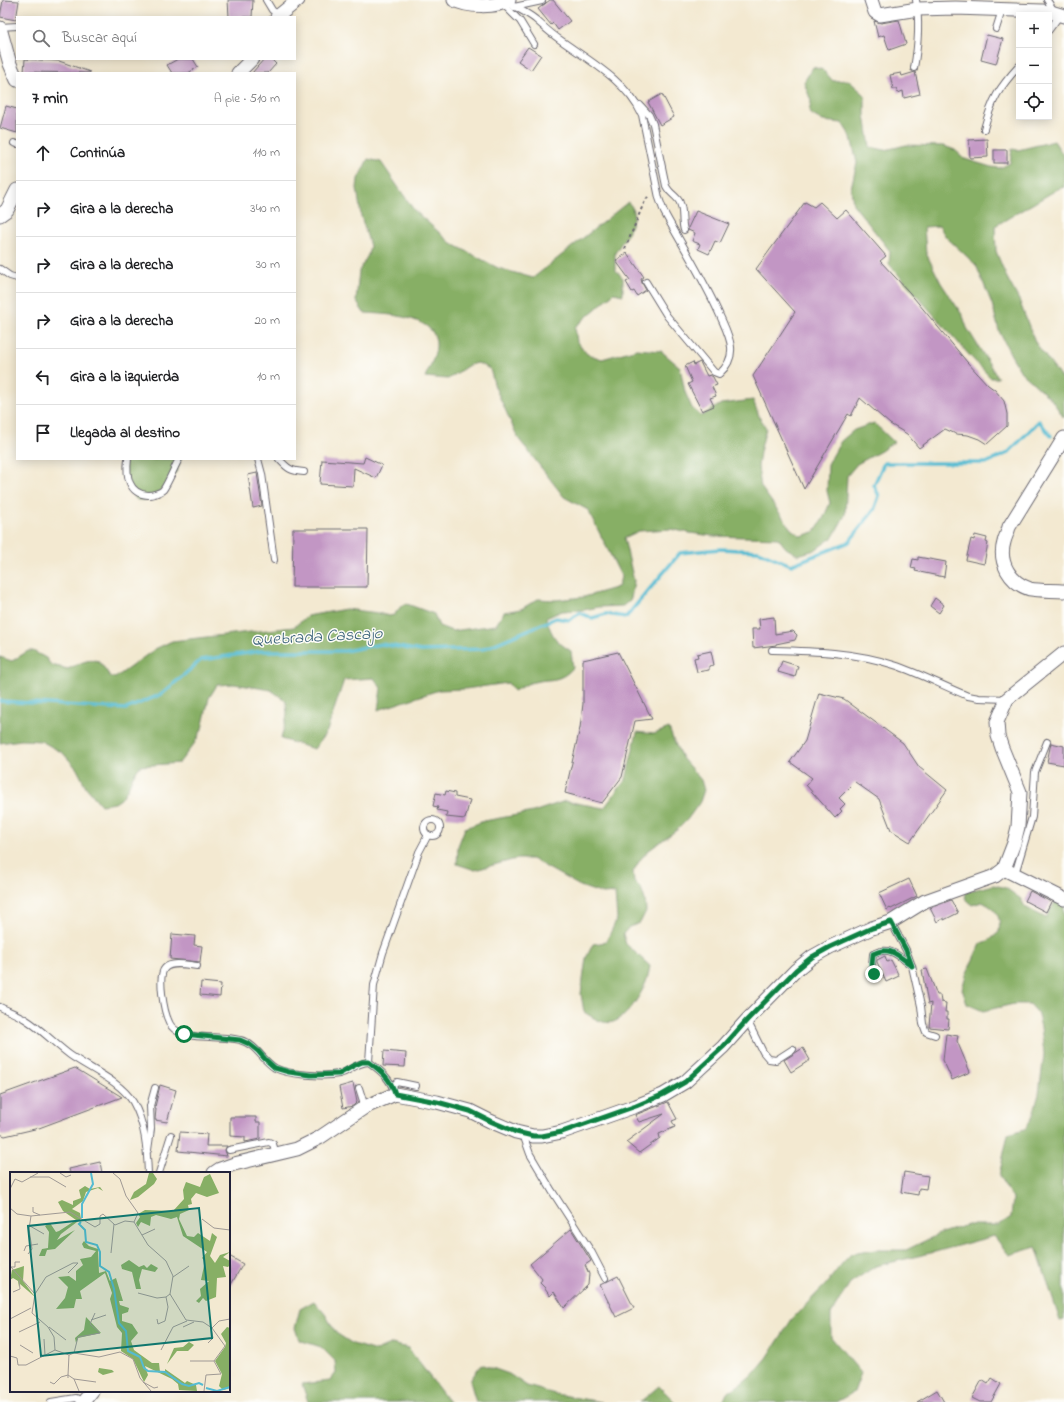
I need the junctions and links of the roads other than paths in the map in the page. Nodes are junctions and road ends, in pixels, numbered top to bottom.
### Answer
1 (266, 0) edge
2 (298, 0) edge
3 (454, 0) edge
4 (871, 0) edge
5 (1047, 0) edge
6 (542, 1) edge
7 (508, 3) edge
8 (917, 4) edge
9 (1002, 10) junction
10 (1059, 15) edge
11 (278, 16) edge
12 (16, 26) edge
13 (1052, 26) edge
14 (0, 28) edge
15 (996, 29) dead end
16 (534, 44) dead end
17 (251, 60) edge
18 (914, 68) dead end
19 (1016, 70) edge
20 (239, 72) edge
21 (16, 78) edge
22 (630, 96) junction
23 (984, 129) dead end
24 (16, 192) edge
25 (0, 215) edge
26 (684, 230) dead end
27 (0, 269) edge
28 (16, 278) edge
29 (646, 282) dead end
30 (1064, 438) edge
31 (128, 460) edge
32 (178, 460) edge
33 (258, 460) edge
34 (280, 460) edge
35 (304, 472) dead end
36 (274, 560) dead end
37 (1064, 591) edge
38 (772, 650) dead end
39 (1064, 653) edge
40 (1007, 699) junction
41 (1047, 742) dead end
42 (428, 835) dead end
43 (1010, 871) junction
44 (1064, 899) edge
45 (891, 922) junction
46 (197, 966) dead end
47 (912, 966) junction
48 (874, 974) dead end
49 (0, 1007) edge
50 (747, 1020) junction
51 (934, 1035) dead end
52 (793, 1050) dead end
53 (369, 1062) junction
54 (416, 1086) dead end
55 (155, 1088) dead end
56 (359, 1088) dead end
57 (394, 1090) junction
58 (365, 1107) junction
59 (524, 1134) junction
60 (170, 1135) dead end
61 (229, 1150) dead end
62 (276, 1154) junction
63 (147, 1155) junction
64 (148, 1172) edge
65 (159, 1172) edge
66 (216, 1172) edge
67 (605, 1278) dead end
68 (91, 1392) edge
69 (51, 1402) edge
70 (83, 1402) edge

1 - 11 lane
2 - 11 street
3 - 7 street
4 - 8 street
5 - 10 lane
6 - 7 lane
7 - 16 lane
7 - 22 lane
8 - 9 street
8 - 18 lane
9 - 10 street
9 - 15 lane
10 - 13 lane
12 - 14 lane
14 - 21 street
17 - 20 street
19 - 23 lane
22 - 26 lane
22 - 29 lane
24 - 25 street
27 - 28 lane
30 - 37 street
31 - 32 lane
33 - 36 lane
34 - 35 lane
38 - 40 lane
39 - 40 street
40 - 43 street
41 - 43 lane
42 - 53 lane
43 - 44 street
43 - 45 street
45 - 47 lane
45 - 50 street
46 - 53 lane
47 - 48 lane
47 - 51 lane
49 - 63 lane
50 - 52 lane
50 - 59 street
53 - 57 lane
54 - 57 lane
55 - 63 lane
56 - 58 lane
57 - 58 street
57 - 59 street
58 - 62 street
59 - 67 lane
60 - 65 lane
61 - 62 lane
62 - 66 street
63 - 64 lane
68 - 70 street
69 - 70 lane

